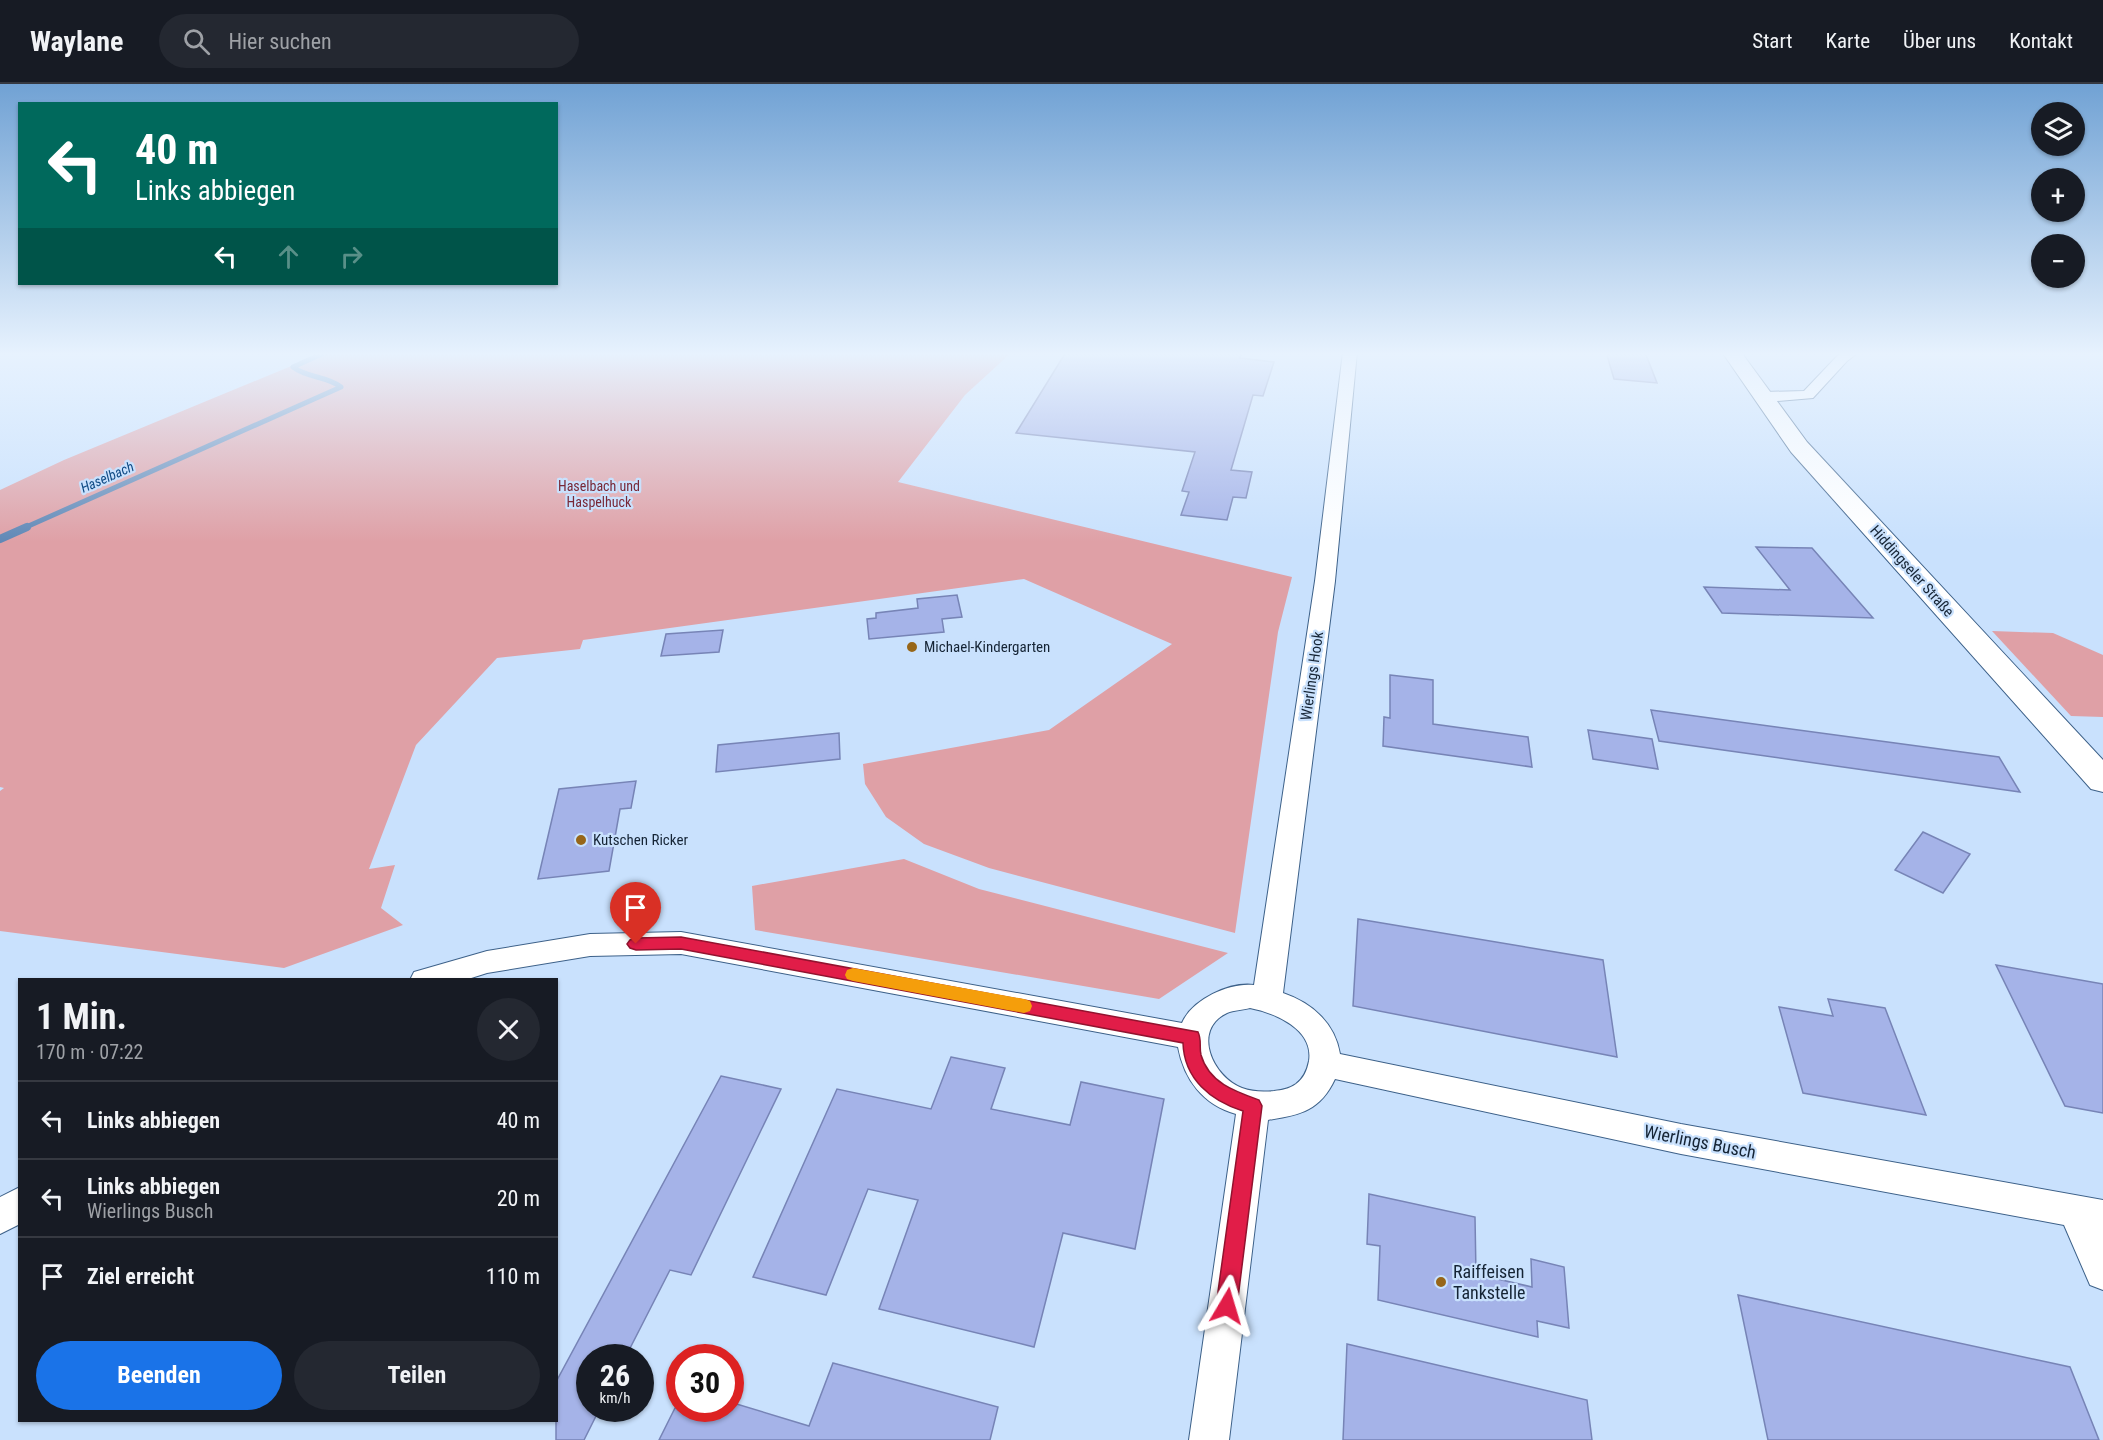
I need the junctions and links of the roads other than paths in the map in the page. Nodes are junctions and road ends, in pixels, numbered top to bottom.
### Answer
1 (1343, 415) edge
2 (1777, 415) edge
3 (2103, 781) edge
4 (431, 978) edge
5 (1267, 998) junction
6 (1192, 1037) junction
7 (1325, 1064) junction
8 (1253, 1106) junction
9 (18, 1204) edge
10 (2089, 1214) edge
11 (0, 1218) edge
12 (2103, 1272) edge
13 (1209, 1440) edge

1 - 5 street, Wierlings Hook
2 - 3 street, Hiddingseler Straße
4 - 6 street
5 - 6 street
5 - 7 street
6 - 8 street
7 - 8 street
7 - 10 street, Wierlings Busch
8 - 13 street
9 - 11 street
10 - 12 street, Wierlings Busch

